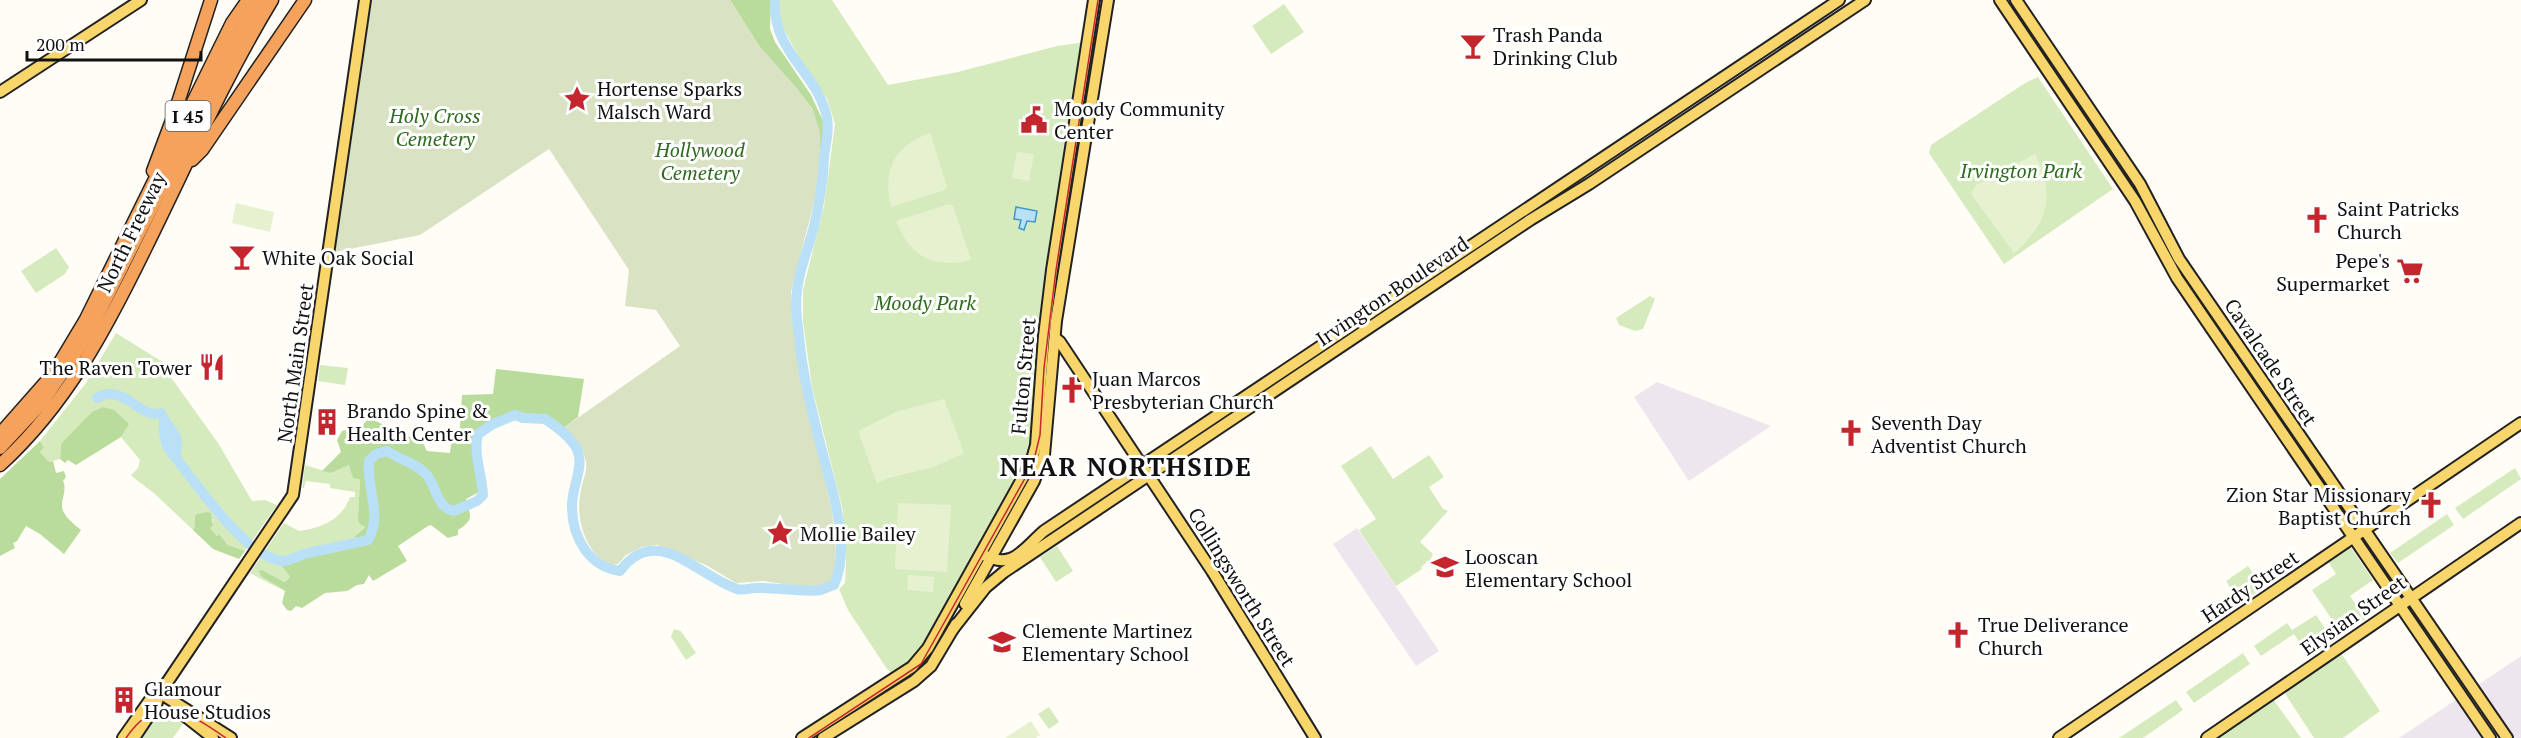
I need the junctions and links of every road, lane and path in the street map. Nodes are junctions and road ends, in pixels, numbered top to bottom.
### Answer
1 (141, 0) edge
2 (248, 0) edge
3 (259, 0) edge
4 (272, 0) edge
5 (305, 0) edge
6 (365, 0) edge
7 (1094, 0) edge
8 (1108, 0) edge
9 (1839, 0) edge
10 (1865, 0) edge
11 (2000, 0) edge
12 (2016, 0) edge
13 (207, 4) edge
14 (1755, 56) junction
15 (1763, 68) junction
16 (0, 92) edge
17 (1625, 143) junction
18 (1632, 155) junction
19 (185, 168) junction
20 (1504, 223) junction
21 (129, 234) junction
22 (1511, 234) junction
23 (1346, 329) junction
24 (1049, 337) junction
25 (1353, 339) junction
26 (2521, 423) edge
27 (1197, 429) junction
28 (0, 434) edge
29 (1203, 439) junction
30 (0, 448) edge
31 (0, 465) edge
32 (1141, 466) junction
33 (1148, 476) junction
34 (1072, 512) junction
35 (1078, 523) junction
36 (2521, 523) edge
37 (2364, 531) junction
38 (1001, 538) junction
39 (2353, 538) junction
40 (1018, 554) junction
41 (985, 556) junction
42 (2411, 597) junction
43 (2399, 604) junction
44 (953, 629) junction
45 (160, 693) junction
46 (2505, 735) edge
47 (123, 738) edge
48 (134, 738) edge
49 (213, 738) edge
50 (231, 738) edge
51 (802, 738) edge
52 (823, 738) edge
53 (1315, 738) edge
54 (2059, 738) edge
55 (2207, 738) edge
56 (2491, 738) edge

1 - 16 main road
2 - 21 highway, North Freeway / I 45
3 - 30 highway, North Freeway
4 - 19 highway, North Freeway / I 45
5 - 19 highway
6 - 45 main road, North Main Street
7 - 24 main road, Fulton Street
8 - 24 main road, Fulton Street
9 - 14 main road, Irvington Boulevard
10 - 15 main road, Irvington Boulevard
11 - 39 main road, Cavalcade Street
12 - 37 main road, Cavalcade Street
13 - 21 highway
14 - 15 main road
14 - 17 main road, Irvington Boulevard
15 - 18 main road, Irvington Boulevard
17 - 18 main road
17 - 20 main road, Irvington Boulevard
18 - 22 main road, Irvington Boulevard
19 - 31 highway, North Freeway / I 45
20 - 22 main road
20 - 23 main road, Irvington Boulevard
21 - 28 highway, North Freeway / I 45
22 - 25 main road, Irvington Boulevard
23 - 25 main road
23 - 27 main road, Irvington Boulevard
24 - 32 main road, Collingsworth Street
24 - 38 main road, Fulton Street
24 - 41 main road, Fulton Street
25 - 29 main road, Irvington Boulevard
26 - 37 main road, Hardy Street
27 - 29 main road
27 - 32 main road, Irvington Boulevard
29 - 33 main road, Irvington Boulevard
32 - 33 main road, Collingsworth Street
32 - 34 main road, Irvington Boulevard
33 - 35 main road, Irvington Boulevard
33 - 53 main road, Collingsworth Street
34 - 35 main road
34 - 40 main road, Irvington Boulevard
35 - 44 main road, Irvington Boulevard
36 - 42 main road, Elysian Street
37 - 39 main road, Hardy Street
37 - 42 main road, Cavalcade Street
38 - 40 main road
38 - 41 main road, Fulton Street
39 - 43 main road, Cavalcade Street
39 - 54 main road, Hardy Street
40 - 41 main road
41 - 44 main road, Fulton Street
41 - 51 main road, Fulton Street
42 - 43 main road, Elysian Street
42 - 46 main road, Cavalcade Street
43 - 55 main road, Elysian Street
43 - 56 main road, Cavalcade Street
44 - 52 main road, Fulton Street
45 - 47 main road, North Main Street
45 - 48 main road, North Main Street
45 - 49 main road
45 - 50 main road
46 - 56 main road

